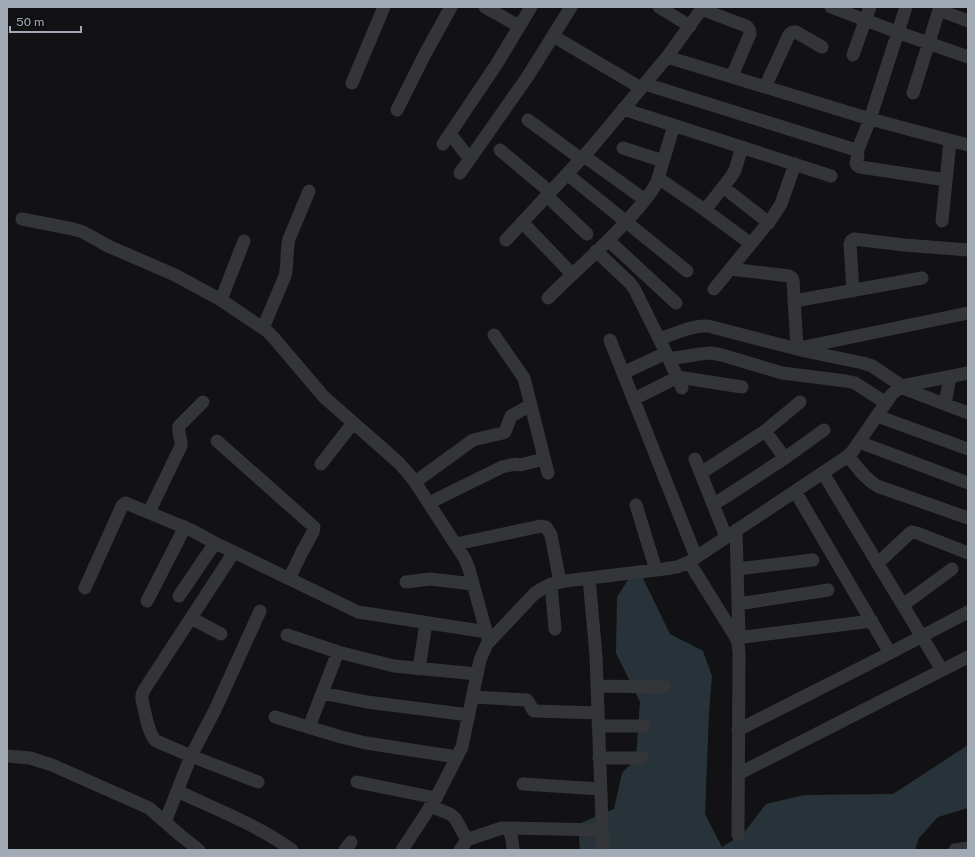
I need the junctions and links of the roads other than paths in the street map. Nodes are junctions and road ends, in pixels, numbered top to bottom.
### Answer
1 (384, 7) edge
2 (451, 7) edge
3 (485, 7) edge
4 (531, 7) edge
5 (571, 7) edge
6 (658, 7) edge
7 (831, 7) edge
8 (870, 7) edge
9 (906, 7) edge
10 (702, 8) edge
11 (940, 9) edge
12 (866, 20) junction
13 (968, 21) edge
14 (519, 26) junction
15 (690, 26) junction
16 (897, 32) junction
17 (553, 36) junction
18 (929, 43) junction
19 (822, 47) dead end
20 (853, 55) dead end
21 (968, 56) edge
22 (667, 57) junction
23 (732, 76) junction
24 (352, 83) dead end
25 (643, 86) junction
26 (765, 87) junction
27 (912, 93) dead end
28 (624, 109) junction
29 (397, 110) dead end
30 (870, 119) junction
31 (528, 120) dead end
32 (674, 125) junction
33 (950, 141) junction
34 (968, 145) edge
35 (742, 147) junction
36 (623, 148) dead end
37 (500, 150) dead end
38 (857, 152) junction
39 (583, 157) junction
40 (470, 159) junction
41 (663, 161) junction
42 (795, 164) junction
43 (460, 173) dead end
44 (567, 174) junction
45 (831, 176) dead end
46 (658, 178) junction
47 (946, 180) junction
48 (723, 187) junction
49 (309, 191) dead end
50 (548, 194) junction
51 (645, 200) junction
52 (705, 210) junction
53 (22, 219) dead end
54 (942, 221) dead end
55 (522, 222) junction
56 (626, 222) junction
57 (769, 223) junction
58 (587, 234) dead end
59 (506, 240) dead end
60 (608, 240) junction
61 (244, 241) dead end
62 (751, 244) junction
63 (968, 250) edge
64 (596, 251) junction
65 (730, 269) junction
66 (687, 271) dead end
67 (572, 274) junction
68 (922, 278) dead end
69 (714, 289) dead end
70 (853, 290) junction
71 (548, 298) dead end
72 (221, 300) junction
73 (794, 301) junction
74 (676, 303) dead end
75 (968, 313) edge
76 (263, 328) junction
77 (494, 335) dead end
78 (659, 339) junction
79 (610, 340) dead end
80 (795, 348) junction
81 (668, 356) junction
82 (623, 373) junction
83 (968, 373) edge
84 (950, 377) junction
85 (680, 383) junction
86 (742, 387) dead end
87 (901, 387) junction
88 (634, 399) junction
89 (203, 402) dead end
90 (800, 402) dead end
91 (886, 403) junction
92 (945, 404) junction
93 (531, 405) junction
94 (968, 413) edge
95 (876, 416) junction
96 (353, 423) junction
97 (824, 430) dead end
98 (765, 432) junction
99 (217, 441) dead end
100 (859, 442) junction
101 (968, 449) edge
102 (848, 456) junction
103 (785, 458) junction
104 (544, 459) junction
105 (695, 459) dead end
106 (321, 464) dead end
107 (823, 472) junction
108 (548, 473) dead end
109 (701, 473) junction
110 (415, 482) junction
111 (968, 483) edge
112 (795, 491) junction
113 (429, 503) junction
114 (636, 505) dead end
115 (713, 505) junction
116 (149, 512) junction
117 (968, 518) edge
118 (185, 527) junction
119 (731, 534) junction
120 (215, 543) junction
121 (456, 544) junction
122 (234, 552) junction
123 (968, 553) edge
124 (692, 560) junction
125 (813, 560) dead end
126 (878, 563) junction
127 (738, 569) junction
128 (952, 569) dead end
129 (656, 570) junction
130 (589, 578) junction
131 (289, 579) junction
132 (406, 582) dead end
133 (556, 583) junction
134 (473, 584) junction
135 (85, 588) dead end
136 (828, 590) dead end
137 (179, 596) dead end
138 (147, 601) dead end
139 (738, 604) junction
140 (903, 605) junction
141 (260, 611) dead end
142 (968, 612) edge
143 (191, 618) junction
144 (426, 622) junction
145 (872, 622) junction
146 (555, 629) dead end
147 (221, 634) dead end
148 (287, 635) dead end
149 (488, 637) junction
150 (922, 637) junction
151 (738, 638) junction
152 (338, 652) junction
153 (890, 653) junction
154 (968, 657) edge
155 (419, 669) junction
156 (942, 670) junction
157 (477, 674) junction
158 (597, 686) junction
159 (664, 687) dead end
160 (322, 693) junction
161 (472, 698) junction
162 (469, 715) junction
163 (275, 717) dead end
164 (598, 719) junction
165 (645, 726) dead end
166 (309, 728) junction
167 (738, 730) junction
168 (7, 756) edge
169 (191, 756) junction
170 (457, 757) junction
171 (599, 758) junction
172 (642, 758) dead end
173 (738, 774) junction
174 (258, 782) dead end
175 (357, 782) dead end
176 (524, 784) dead end
177 (600, 789) junction
178 (177, 791) junction
179 (433, 802) junction
180 (165, 822) junction
181 (506, 828) junction
182 (602, 830) junction
183 (738, 835) dead end
184 (468, 839) junction
185 (968, 848) edge
186 (199, 850) edge
187 (292, 850) edge
188 (402, 850) edge
189 (460, 850) edge
190 (514, 850) edge
191 (602, 850) edge
192 (955, 850) edge

1 - 24 street
2 - 29 street
3 - 14 street
4 - 14 street
5 - 17 street
6 - 15 street
7 - 12 street
8 - 12 street
9 - 16 street
10 - 15 street
10 - 23 street
11 - 13 street
11 - 18 street
12 - 16 street
12 - 20 street
14 - 40 street
15 - 22 street
16 - 18 street
16 - 30 street
17 - 25 street
17 - 40 street
18 - 21 street
18 - 27 street
19 - 26 street
22 - 23 street
22 - 25 street
23 - 26 street
25 - 28 street
25 - 38 street
26 - 30 street
28 - 32 street
28 - 39 street
30 - 33 street
30 - 38 street
31 - 39 street
32 - 35 street
32 - 41 street
33 - 34 street
33 - 47 street
35 - 42 street
35 - 48 street
36 - 41 street
37 - 50 street
38 - 47 street
39 - 44 street
39 - 51 street
40 - 43 street
41 - 46 street
42 - 45 street
42 - 57 street
44 - 50 street
44 - 56 street
46 - 51 street
46 - 52 street
47 - 54 street
48 - 52 street
48 - 57 street
49 - 76 street
50 - 55 street
50 - 58 street
51 - 56 street
52 - 62 street
53 - 72 street
55 - 59 street
55 - 67 street
56 - 60 street
56 - 66 street
57 - 62 street
60 - 64 street
60 - 74 street
61 - 72 street
62 - 65 street
63 - 70 street
64 - 67 street
64 - 78 street
65 - 69 street
65 - 73 street
67 - 71 street
68 - 70 street
70 - 73 street
72 - 76 street
73 - 80 street
75 - 80 street
76 - 96 street
77 - 93 street
78 - 80 street
78 - 81 street
79 - 82 street
80 - 87 street
81 - 82 street
81 - 85 street
81 - 91 street
82 - 88 street
83 - 84 street
84 - 87 street
84 - 92 street
85 - 86 street
85 - 88 street
87 - 91 street
87 - 92 street
88 - 124 street
89 - 116 street
90 - 98 street
91 - 95 street
92 - 94 street
93 - 104 street
93 - 110 street
95 - 100 street
95 - 101 street
96 - 106 street
96 - 110 street
97 - 103 street
98 - 103 street
98 - 109 street
99 - 131 street
100 - 102 street
100 - 111 street
102 - 107 street
102 - 117 street
103 - 115 street
104 - 108 street
104 - 113 street
105 - 109 street
107 - 112 street
107 - 126 street
109 - 115 street
110 - 113 street
112 - 119 street
112 - 145 street
113 - 121 street
114 - 129 street
115 - 119 street
116 - 118 street
116 - 135 street
118 - 120 street
118 - 138 street
119 - 124 street
119 - 127 street
120 - 122 street
120 - 137 street
121 - 133 street
121 - 134 street
122 - 131 street
122 - 143 street
123 - 126 street
124 - 129 street
124 - 151 street
125 - 127 street
126 - 140 street
127 - 139 street
128 - 140 street
129 - 130 street
130 - 133 street
130 - 158 street
131 - 144 street
132 - 134 street
133 - 146 street
133 - 149 street
134 - 149 street
136 - 139 street
139 - 151 street
140 - 150 street
141 - 169 street
142 - 150 street
143 - 147 street
143 - 169 street
144 - 149 street
144 - 155 street
145 - 151 street
145 - 153 street
148 - 152 street
149 - 157 street
150 - 153 street
150 - 156 street
151 - 167 street
152 - 155 street
152 - 160 street
153 - 167 street
154 - 156 street
155 - 157 street
156 - 173 street
157 - 161 street
158 - 159 street
158 - 164 street
160 - 162 street
160 - 166 street
161 - 162 street
161 - 164 street
162 - 170 street
163 - 166 street
164 - 165 street
164 - 171 street
166 - 170 street
167 - 173 street
168 - 180 street
169 - 174 street
169 - 178 street
170 - 179 street
171 - 172 street
171 - 177 street
173 - 183 street
175 - 179 street
176 - 177 street
177 - 182 street
178 - 180 street
178 - 187 street
179 - 184 street
179 - 188 street
180 - 186 street
181 - 182 street
181 - 184 street
181 - 190 street
182 - 191 street
184 - 189 street
185 - 192 street

